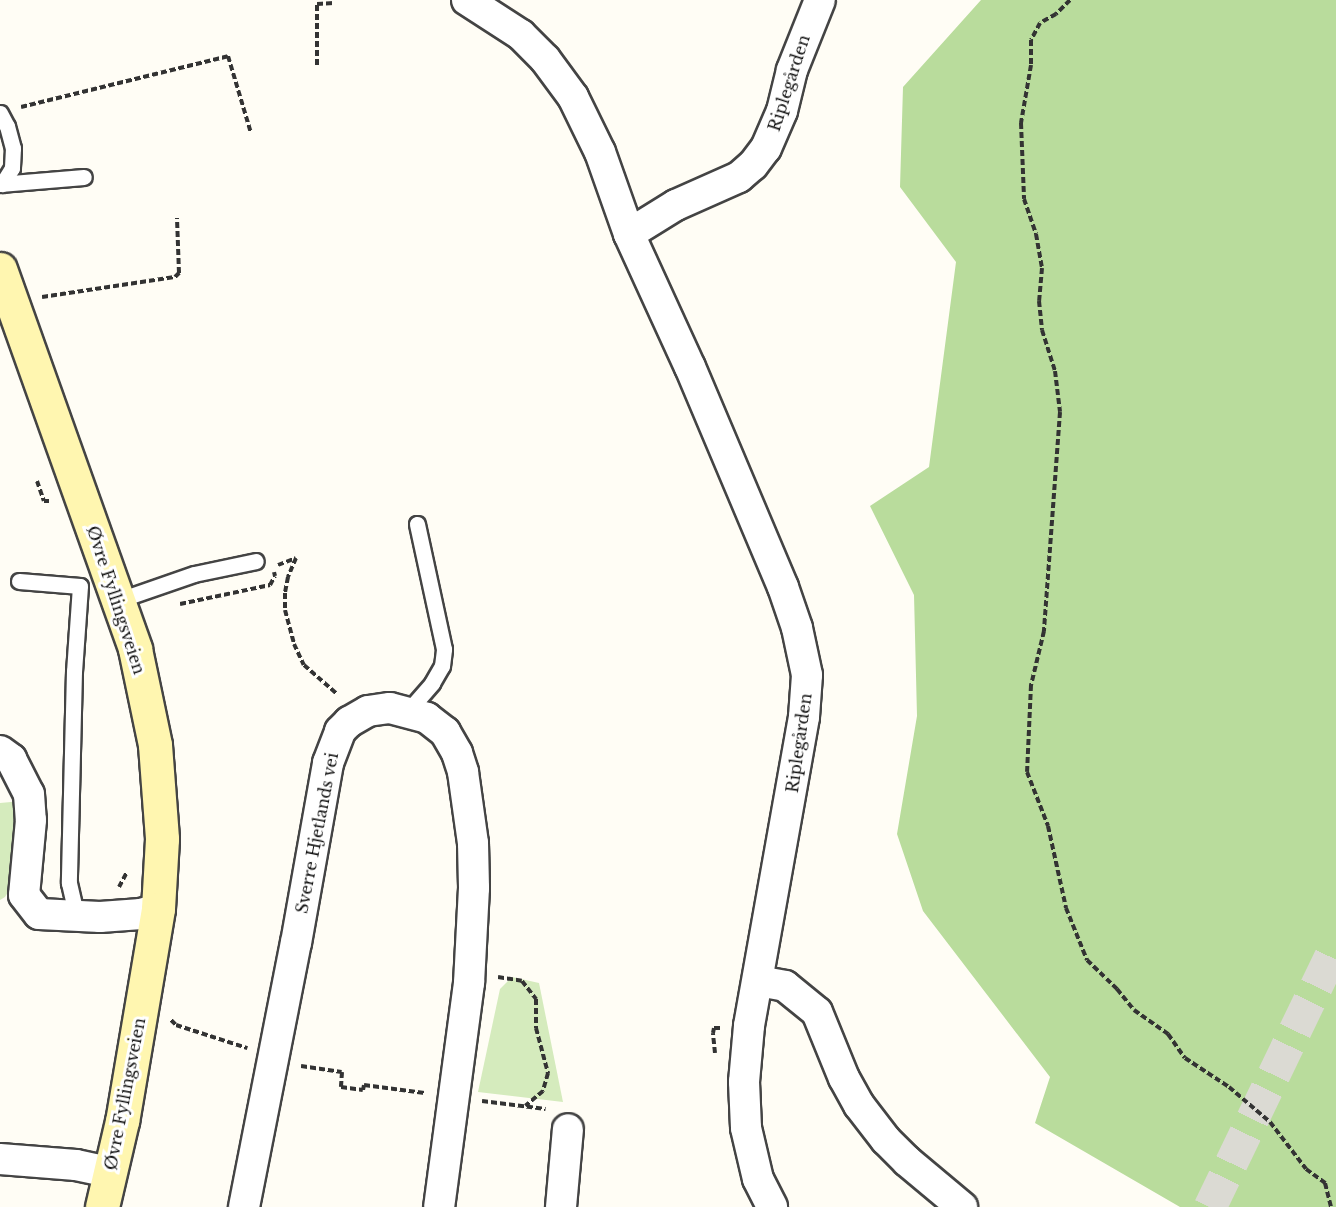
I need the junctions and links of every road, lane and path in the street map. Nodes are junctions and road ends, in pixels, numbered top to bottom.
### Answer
1 (467, 0) edge
2 (820, 0) edge
3 (1070, 0) edge
4 (334, 3) dead end
5 (317, 65) dead end
6 (3, 117) edge
7 (251, 133) dead end
8 (84, 177) dead end
9 (1, 184) edge
10 (177, 218) dead end
11 (629, 234) junction
12 (0, 269) edge
13 (6, 305) edge
14 (417, 524) dead end
15 (296, 558) dead end
16 (256, 561) dead end
17 (19, 581) dead end
18 (80, 586) junction
19 (115, 587) junction
20 (250, 590) dead end
21 (217, 597) dead end
22 (368, 711) junction
23 (408, 711) junction
24 (0, 751) edge
25 (158, 909) junction
26 (77, 918) junction
27 (522, 981) dead end
28 (758, 981) junction
29 (144, 992) junction
30 (719, 1028) dead end
31 (714, 1048) dead end
32 (262, 1056) junction
33 (454, 1097) junction
34 (525, 1107) junction
35 (568, 1129) joint
36 (0, 1159) edge
37 (109, 1172) junction
38 (102, 1207) edge
39 (244, 1207) edge
40 (439, 1207) edge
41 (561, 1207) edge
42 (772, 1207) edge
43 (962, 1207) edge
44 (1331, 1207) edge

1 - 11 street, Riplegården
2 - 11 street, Riplegården
3 - 44 path
4 - 5 path
6 - 7 path
6 - 9 lane
8 - 9 lane
10 - 13 path
11 - 28 street, Riplegården
12 - 13 main road, Øvre Fyllingsveien
13 - 19 main road, Øvre Fyllingsveien
14 - 23 lane
15 - 22 path
16 - 19 lane
17 - 18 lane, Øvre Fyllingsveien
18 - 19 lane
18 - 26 lane, Øvre Fyllingsveien
19 - 25 main road, Øvre Fyllingsveien
20 - 21 path
22 - 23 street
22 - 32 street, Sverre Hjetlands vei
23 - 33 street
24 - 26 street
25 - 26 street
25 - 29 main road, Øvre Fyllingsveien
27 - 34 path
28 - 42 street, Riplegården
28 - 43 street
29 - 32 path
29 - 37 main road, Øvre Fyllingsveien
30 - 31 path
32 - 33 path
32 - 39 street, Sverre Hjetlands vei
33 - 34 path
33 - 40 street
34 - 35 path
35 - 41 street
36 - 37 street
37 - 38 main road, Øvre Fyllingsveien

